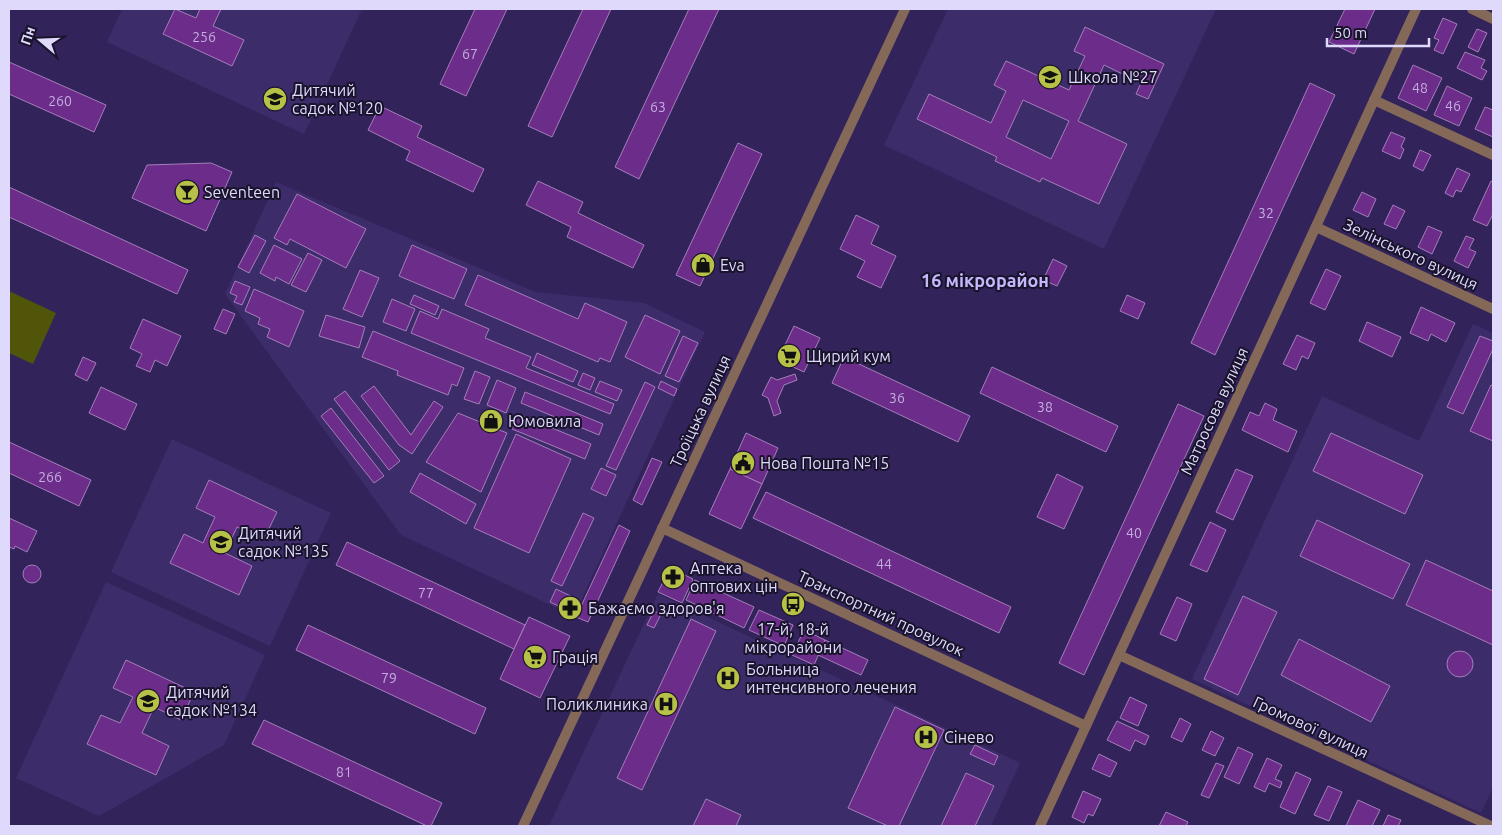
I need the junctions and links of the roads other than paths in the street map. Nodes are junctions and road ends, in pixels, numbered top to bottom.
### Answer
1 (905, 9) edge
2 (1416, 9) edge
3 (1472, 9) edge
4 (1493, 19) edge
5 (1374, 100) junction
6 (1493, 155) edge
7 (1316, 227) junction
8 (1493, 309) edge
9 (662, 528) junction
10 (1119, 654) junction
11 (1086, 726) junction
12 (523, 826) edge
13 (1041, 826) edge
14 (1491, 826) edge

1 - 9 street, Троїцька вулиця
2 - 5 street, Матросова вулиця
3 - 4 street
5 - 6 street
5 - 7 street, Матросова вулиця
7 - 8 street, Зелінського вулиця
7 - 10 street, Матросова вулиця
9 - 11 street, Транспортний провулок
9 - 12 street, Троїцька вулиця
10 - 11 street, Матросова вулиця
10 - 14 street, Громової вулиця
11 - 13 street, Матросова вулиця

